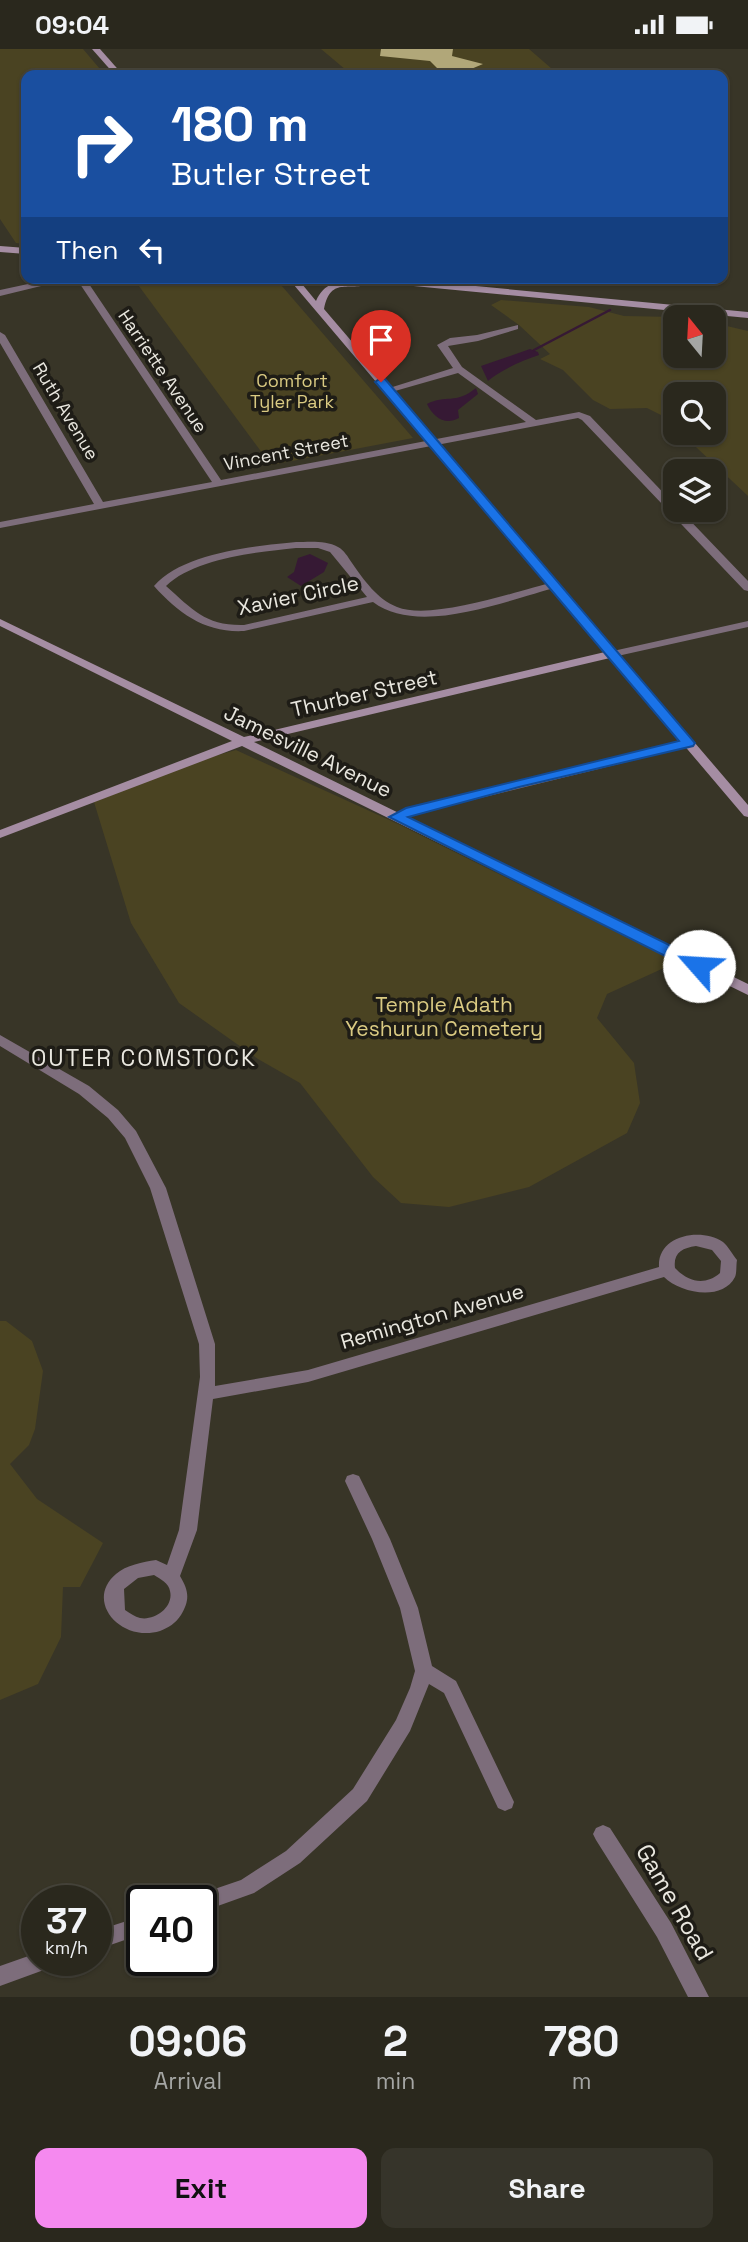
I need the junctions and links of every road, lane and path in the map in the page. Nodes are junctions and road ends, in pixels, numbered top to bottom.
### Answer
1 (96, 49) edge
2 (115, 70) edge
3 (0, 249) edge
4 (21, 251) edge
5 (42, 284) edge
6 (84, 284) edge
7 (297, 284) edge
8 (354, 284) edge
9 (414, 284) edge
10 (0, 293) edge
11 (318, 310) junction
12 (748, 314) edge
13 (515, 327) dead end
14 (0, 335) edge
15 (458, 369) junction
16 (388, 390) junction
17 (532, 422) junction
18 (431, 442) junction
19 (218, 483) junction
20 (100, 506) junction
21 (0, 525) edge
22 (554, 585) junction
23 (748, 587) edge
24 (373, 599) junction
25 (0, 622) edge
26 (748, 624) edge
27 (612, 654) junction
28 (240, 742) junction
29 (688, 743) junction
30 (748, 813) edge
31 (396, 817) junction
32 (0, 834) edge
33 (748, 990) edge
34 (0, 1040) edge
35 (667, 1270) dead end
36 (207, 1394) junction
37 (353, 1481) dead end
38 (171, 1577) dead end
39 (424, 1671) junction
40 (505, 1802) dead end
41 (603, 1834) dead end
42 (217, 1897) edge
43 (21, 1969) edge
44 (0, 1976) edge
45 (699, 1997) edge

1 - 2 street
3 - 4 street
5 - 10 street
6 - 19 street, Harriette Avenue
7 - 11 street
8 - 11 street
9 - 12 street
11 - 16 street
13 - 15 street
14 - 20 street, Ruth Avenue
15 - 16 street
15 - 17 street
16 - 18 street
17 - 18 street, Vincent Street
17 - 23 street, Vincent Street
18 - 19 street, Vincent Street
18 - 22 street
19 - 20 street, Vincent Street
20 - 21 street, Vincent Street
22 - 24 street, Xavier Circle
22 - 27 street
24 - 24 street, Xavier Circle
25 - 28 street, Jamesville Avenue
26 - 27 street, Thurber Street
27 - 28 street, Thurber Street
27 - 29 street
28 - 31 street, Jamesville Avenue
28 - 32 street, Thurber Street
29 - 30 street
29 - 31 street
31 - 33 street, Jamesville Avenue
34 - 36 street
35 - 36 street, Remington Avenue
36 - 38 street
37 - 39 street
39 - 40 street
39 - 42 street
41 - 45 street, Game Road
43 - 44 street

